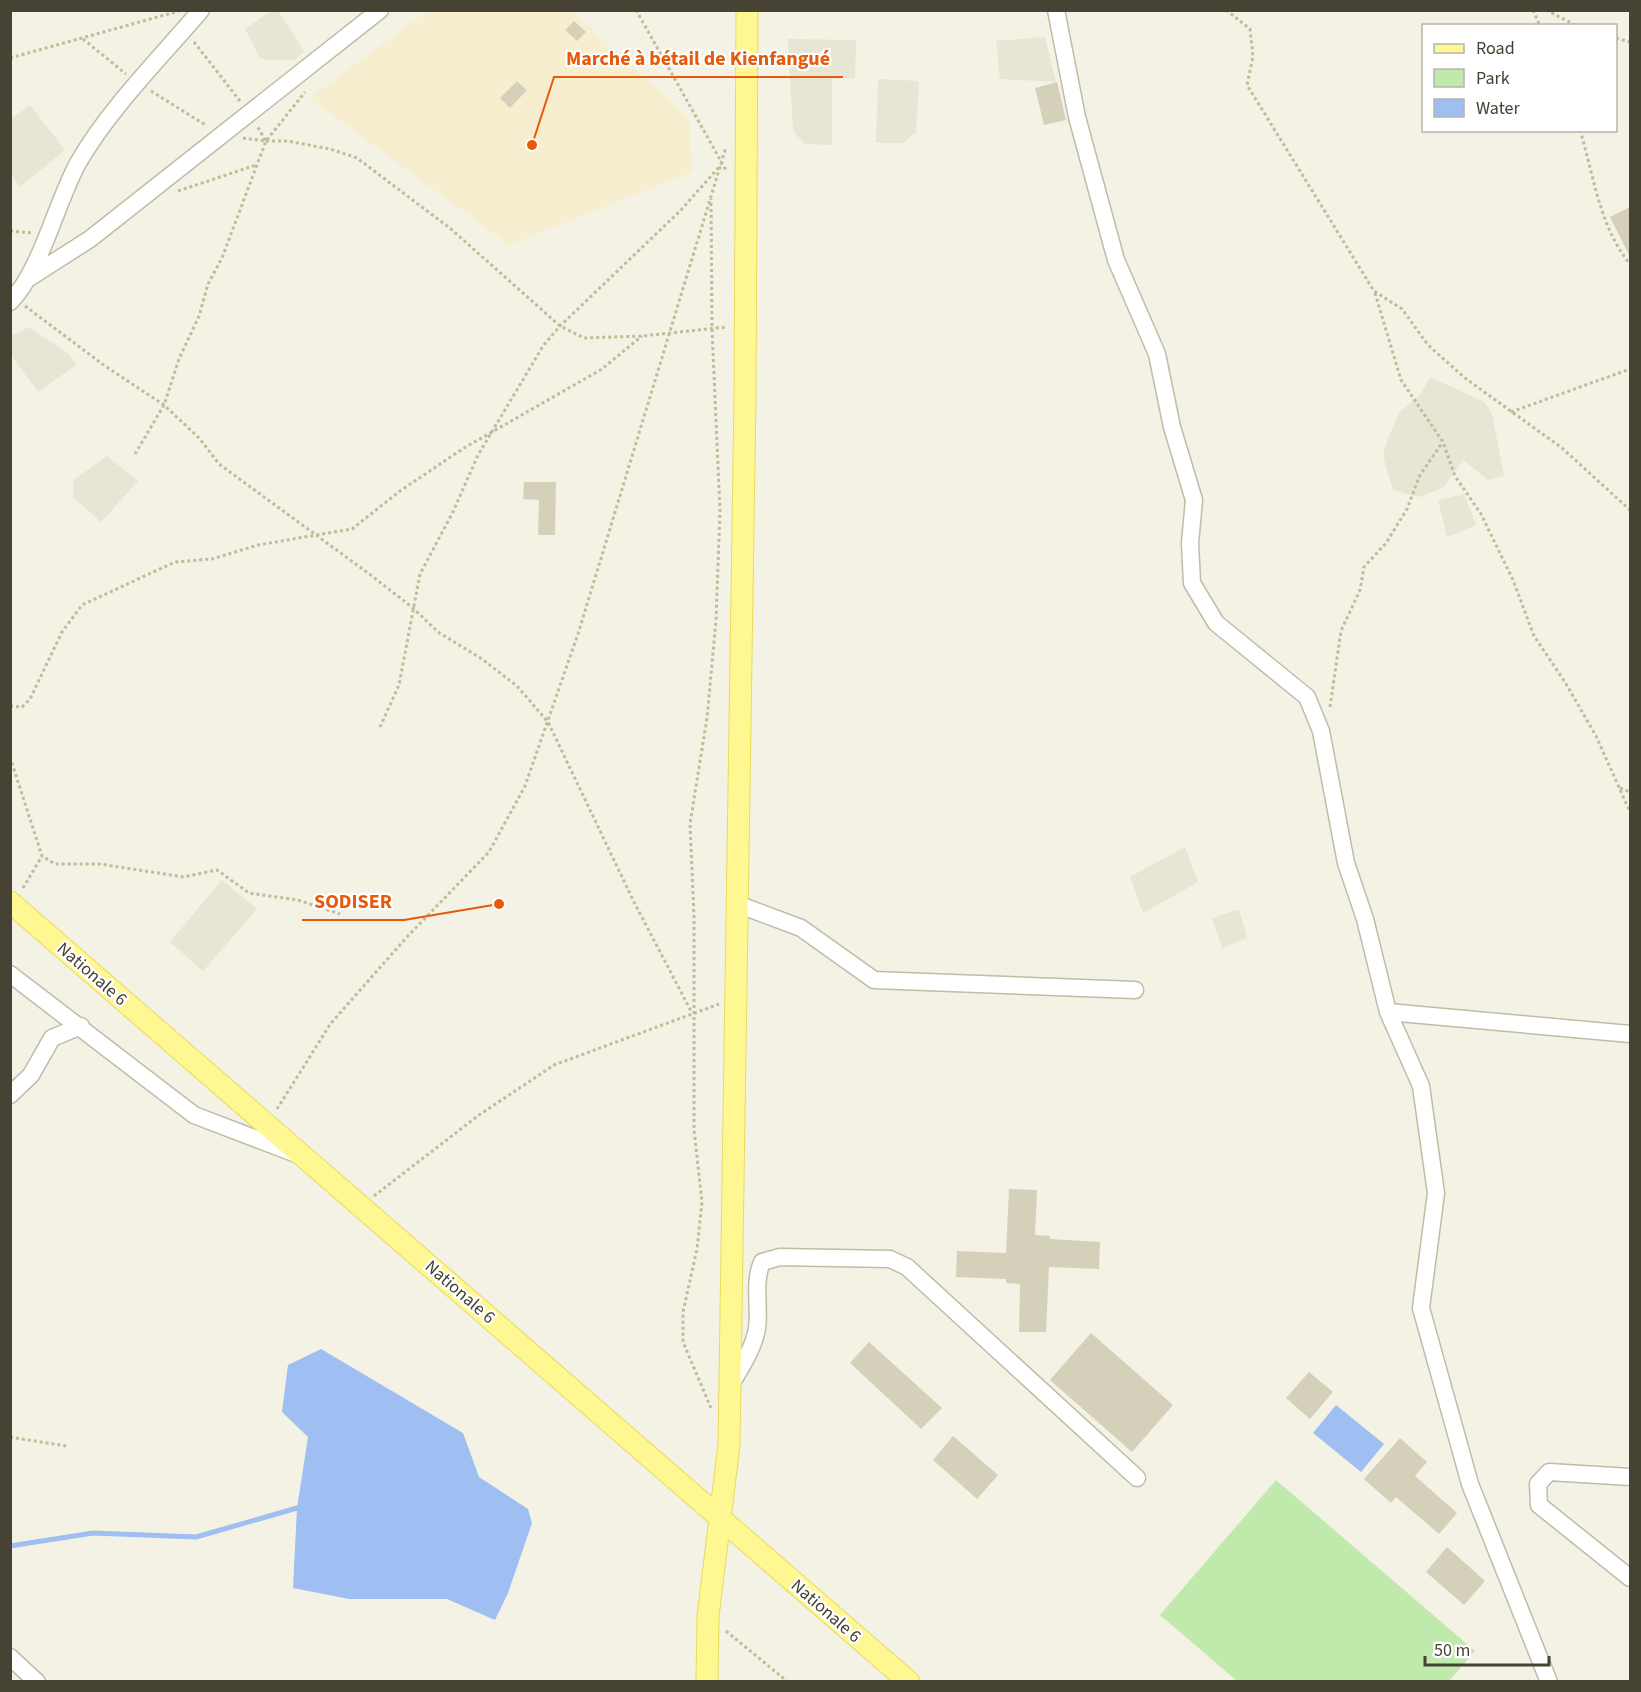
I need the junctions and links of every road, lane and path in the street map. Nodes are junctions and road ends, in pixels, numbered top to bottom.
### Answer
1 (201, 10) edge
2 (380, 10) edge
3 (636, 10) edge
4 (747, 10) edge
5 (1056, 10) edge
6 (1226, 10) edge
7 (1533, 10) edge
8 (1546, 10) edge
9 (179, 11) edge
10 (1539, 24) edge
11 (1573, 24) edge
12 (185, 29) junction
13 (83, 39) junction
14 (10, 58) edge
15 (138, 84) junction
16 (310, 85) dead end
17 (250, 114) junction
18 (1581, 132) edge
19 (222, 135) junction
20 (266, 141) junction
21 (728, 141) dead end
22 (728, 154) dead end
23 (722, 163) junction
24 (256, 165) junction
25 (727, 171) dead end
26 (172, 193) dead end
27 (711, 199) junction
28 (1630, 264) edge
29 (29, 278) junction
30 (1374, 291) junction
31 (11, 299) edge
32 (746, 324) junction
33 (560, 326) junction
34 (712, 329) junction
35 (668, 334) junction
36 (642, 336) junction
37 (1630, 369) edge
38 (164, 405) junction
39 (1511, 412) junction
40 (492, 432) junction
41 (1443, 442) junction
42 (135, 454) dead end
43 (1630, 510) edge
44 (313, 533) junction
45 (413, 608) junction
46 (10, 706) edge
47 (548, 722) junction
48 (380, 727) dead end
49 (1321, 730) junction
50 (10, 757) edge
51 (1620, 788) junction
52 (1630, 792) edge
53 (1630, 812) edge
54 (42, 856) junction
55 (12, 904) edge
56 (737, 904) junction
57 (340, 914) dead end
58 (10, 974) edge
59 (1136, 990) dead end
60 (734, 999) junction
61 (1388, 1012) junction
62 (693, 1014) junction
63 (81, 1026) junction
64 (1630, 1034) edge
65 (10, 1095) edge
66 (266, 1126) junction
67 (302, 1156) junction
68 (361, 1207) junction
69 (729, 1387) junction
70 (713, 1414) dead end
71 (10, 1437) edge
72 (66, 1446) dead end
73 (1630, 1477) edge
74 (1137, 1478) dead end
75 (722, 1521) junction
76 (1630, 1578) edge
77 (708, 1616) junction
78 (10, 1657) edge
79 (37, 1682) edge
80 (707, 1682) edge
81 (788, 1682) edge
82 (909, 1682) edge
83 (1550, 1682) edge

1 - 12 street
2 - 17 street
3 - 23 path
4 - 32 main road
5 - 49 street
6 - 30 path
7 - 10 path
8 - 11 path
9 - 12 path
9 - 13 path
12 - 15 street
12 - 17 path
13 - 14 path
13 - 15 path
15 - 19 path
15 - 29 street
16 - 20 path
17 - 19 street
17 - 20 path
18 - 28 path
19 - 20 path
19 - 29 street
20 - 24 path
20 - 33 path
21 - 23 path
22 - 23 path
23 - 25 path
23 - 27 path
23 - 33 path
24 - 26 path
24 - 38 path
27 - 34 path
27 - 35 path
29 - 31 street
30 - 39 path
30 - 41 path
31 - 38 path
32 - 34 path
32 - 56 main road
33 - 36 path
33 - 40 path
34 - 35 path
34 - 62 path
35 - 36 path
35 - 47 path
36 - 40 path
37 - 39 path
38 - 42 path
38 - 44 path
39 - 43 path
40 - 44 path
40 - 45 path
41 - 49 path
41 - 51 path
44 - 45 path
44 - 46 path
45 - 47 path
45 - 48 path
47 - 62 path
47 - 66 path
49 - 61 street
50 - 54 path
51 - 52 path
51 - 53 path
54 - 55 path
54 - 57 path
55 - 66 main road, Nationale 6
56 - 59 street
56 - 60 main road
58 - 63 street
60 - 62 path
60 - 69 main road
61 - 64 street
61 - 83 street
62 - 68 path
62 - 70 path
63 - 65 street
63 - 67 street
66 - 67 main road, Nationale 6
67 - 68 main road, Nationale 6
68 - 75 main road, Nationale 6
69 - 74 street
69 - 75 main road
71 - 72 path
73 - 76 street
75 - 77 main road
75 - 82 main road, Nationale 6
77 - 80 main road
77 - 81 path
78 - 79 street

